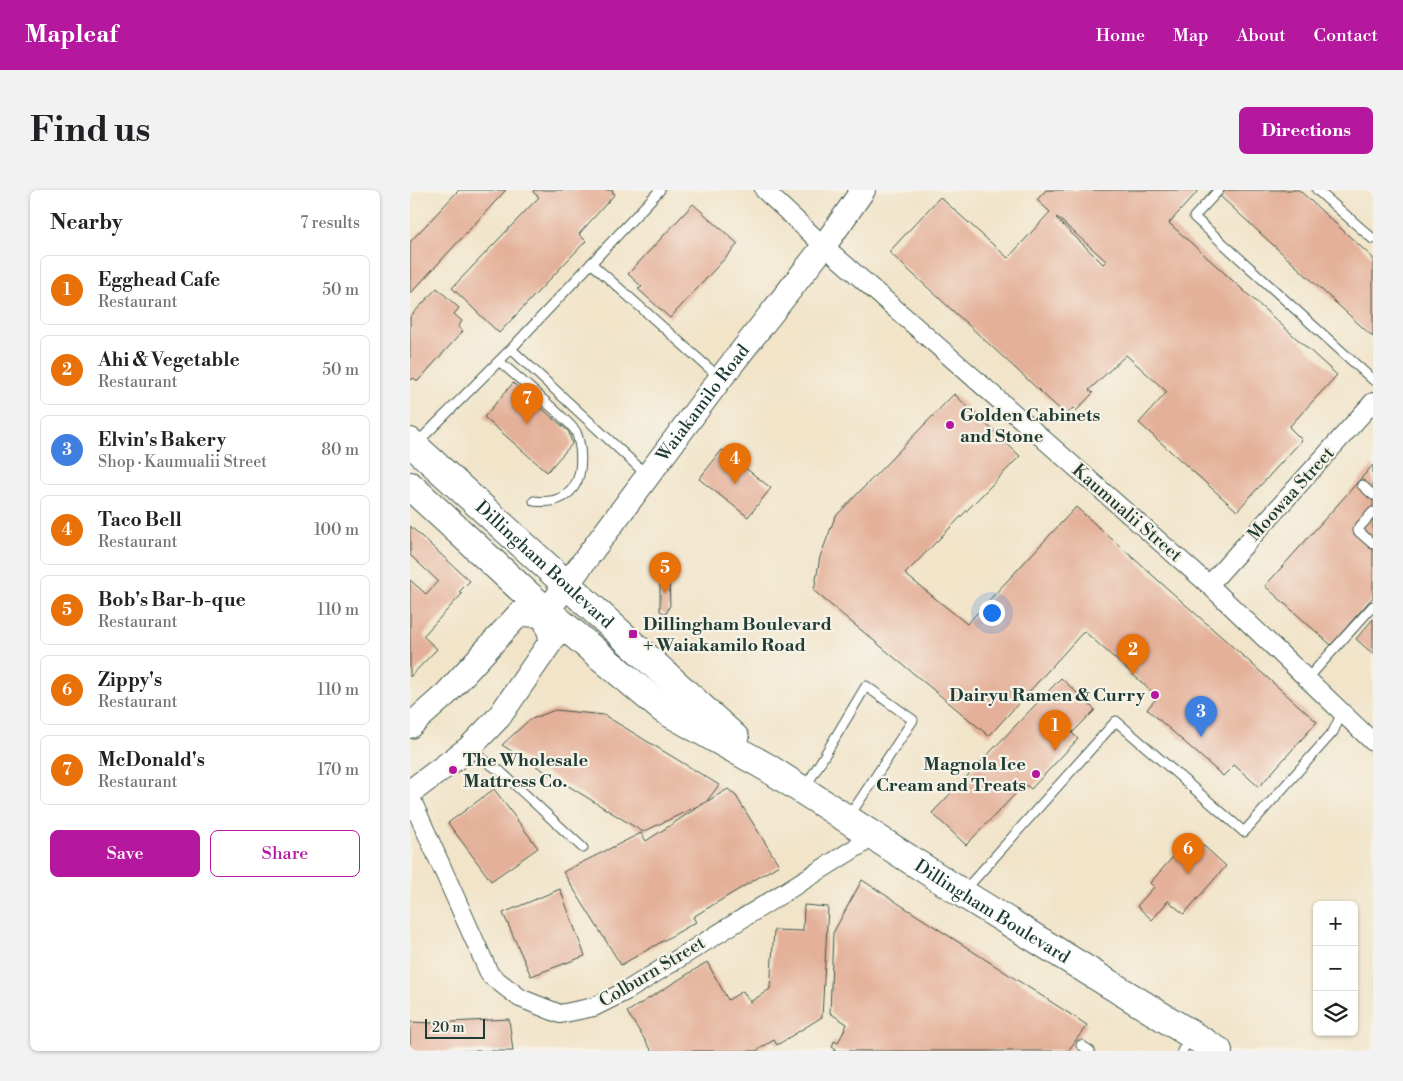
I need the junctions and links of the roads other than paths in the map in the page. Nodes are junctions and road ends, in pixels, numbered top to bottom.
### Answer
1 (660, 190) edge
2 (764, 190) edge
3 (863, 190) edge
4 (1219, 190) edge
5 (1317, 190) edge
6 (1373, 239) edge
7 (824, 246) junction
8 (592, 263) junction
9 (511, 349) junction
10 (499, 361) junction
11 (720, 379) junction
12 (1373, 380) edge
13 (1373, 402) edge
14 (412, 444) edge
15 (648, 476) junction
16 (1362, 485) dead end
17 (410, 486) edge
18 (1373, 494) edge
19 (534, 500) dead end
20 (1373, 512) edge
21 (1373, 544) edge
22 (567, 584) junction
23 (1209, 585) junction
24 (1373, 606) edge
25 (545, 613) junction
26 (1308, 678) junction
27 (1342, 713) junction
28 (410, 726) edge
29 (1373, 742) edge
30 (468, 749) junction
31 (768, 768) junction
32 (803, 791) junction
33 (410, 792) edge
34 (410, 796) edge
35 (847, 820) junction
36 (874, 837) junction
37 (583, 848) dead end
38 (962, 894) junction
39 (1187, 1043) edge
40 (1081, 1045) dead end
41 (1090, 1051) edge
42 (1218, 1051) edge

1 - 8 lane
2 - 7 street, Kaumualii Street
3 - 7 main road, Waiakamilo Road
4 - 12 lane
5 - 6 lane
7 - 11 main road, Waiakamilo Road
7 - 23 street, Kaumualii Street
8 - 9 lane
8 - 11 lane
9 - 10 lane
9 - 15 lane
10 - 14 lane
10 - 19 lane
11 - 15 main road, Waiakamilo Road
13 - 23 street, Moowaa Street
14 - 22 main road, Dillingham Boulevard
15 - 22 main road, Waiakamilo Road
16 - 18 lane
17 - 25 main road, Dillingham Boulevard
20 - 21 lane
22 - 25 main road, Waiakamilo Road
22 - 31 main road, Dillingham Boulevard
23 - 26 street, Kaumualii Street
24 - 26 lane
25 - 28 main road
25 - 30 main road
25 - 31 main road, Dillingham Boulevard
26 - 27 street, Kaumualii Street
27 - 29 street, Kaumualii Street
27 - 38 lane
30 - 33 main road
30 - 37 lane
31 - 32 main road, Dillingham Boulevard
32 - 35 main road, Dillingham Boulevard
32 - 35 lane
34 - 36 street, Colburn Street
35 - 36 main road, Dillingham Boulevard
36 - 38 main road, Dillingham Boulevard
38 - 39 main road, Dillingham Boulevard
39 - 42 main road, Dillingham Boulevard
40 - 41 lane

